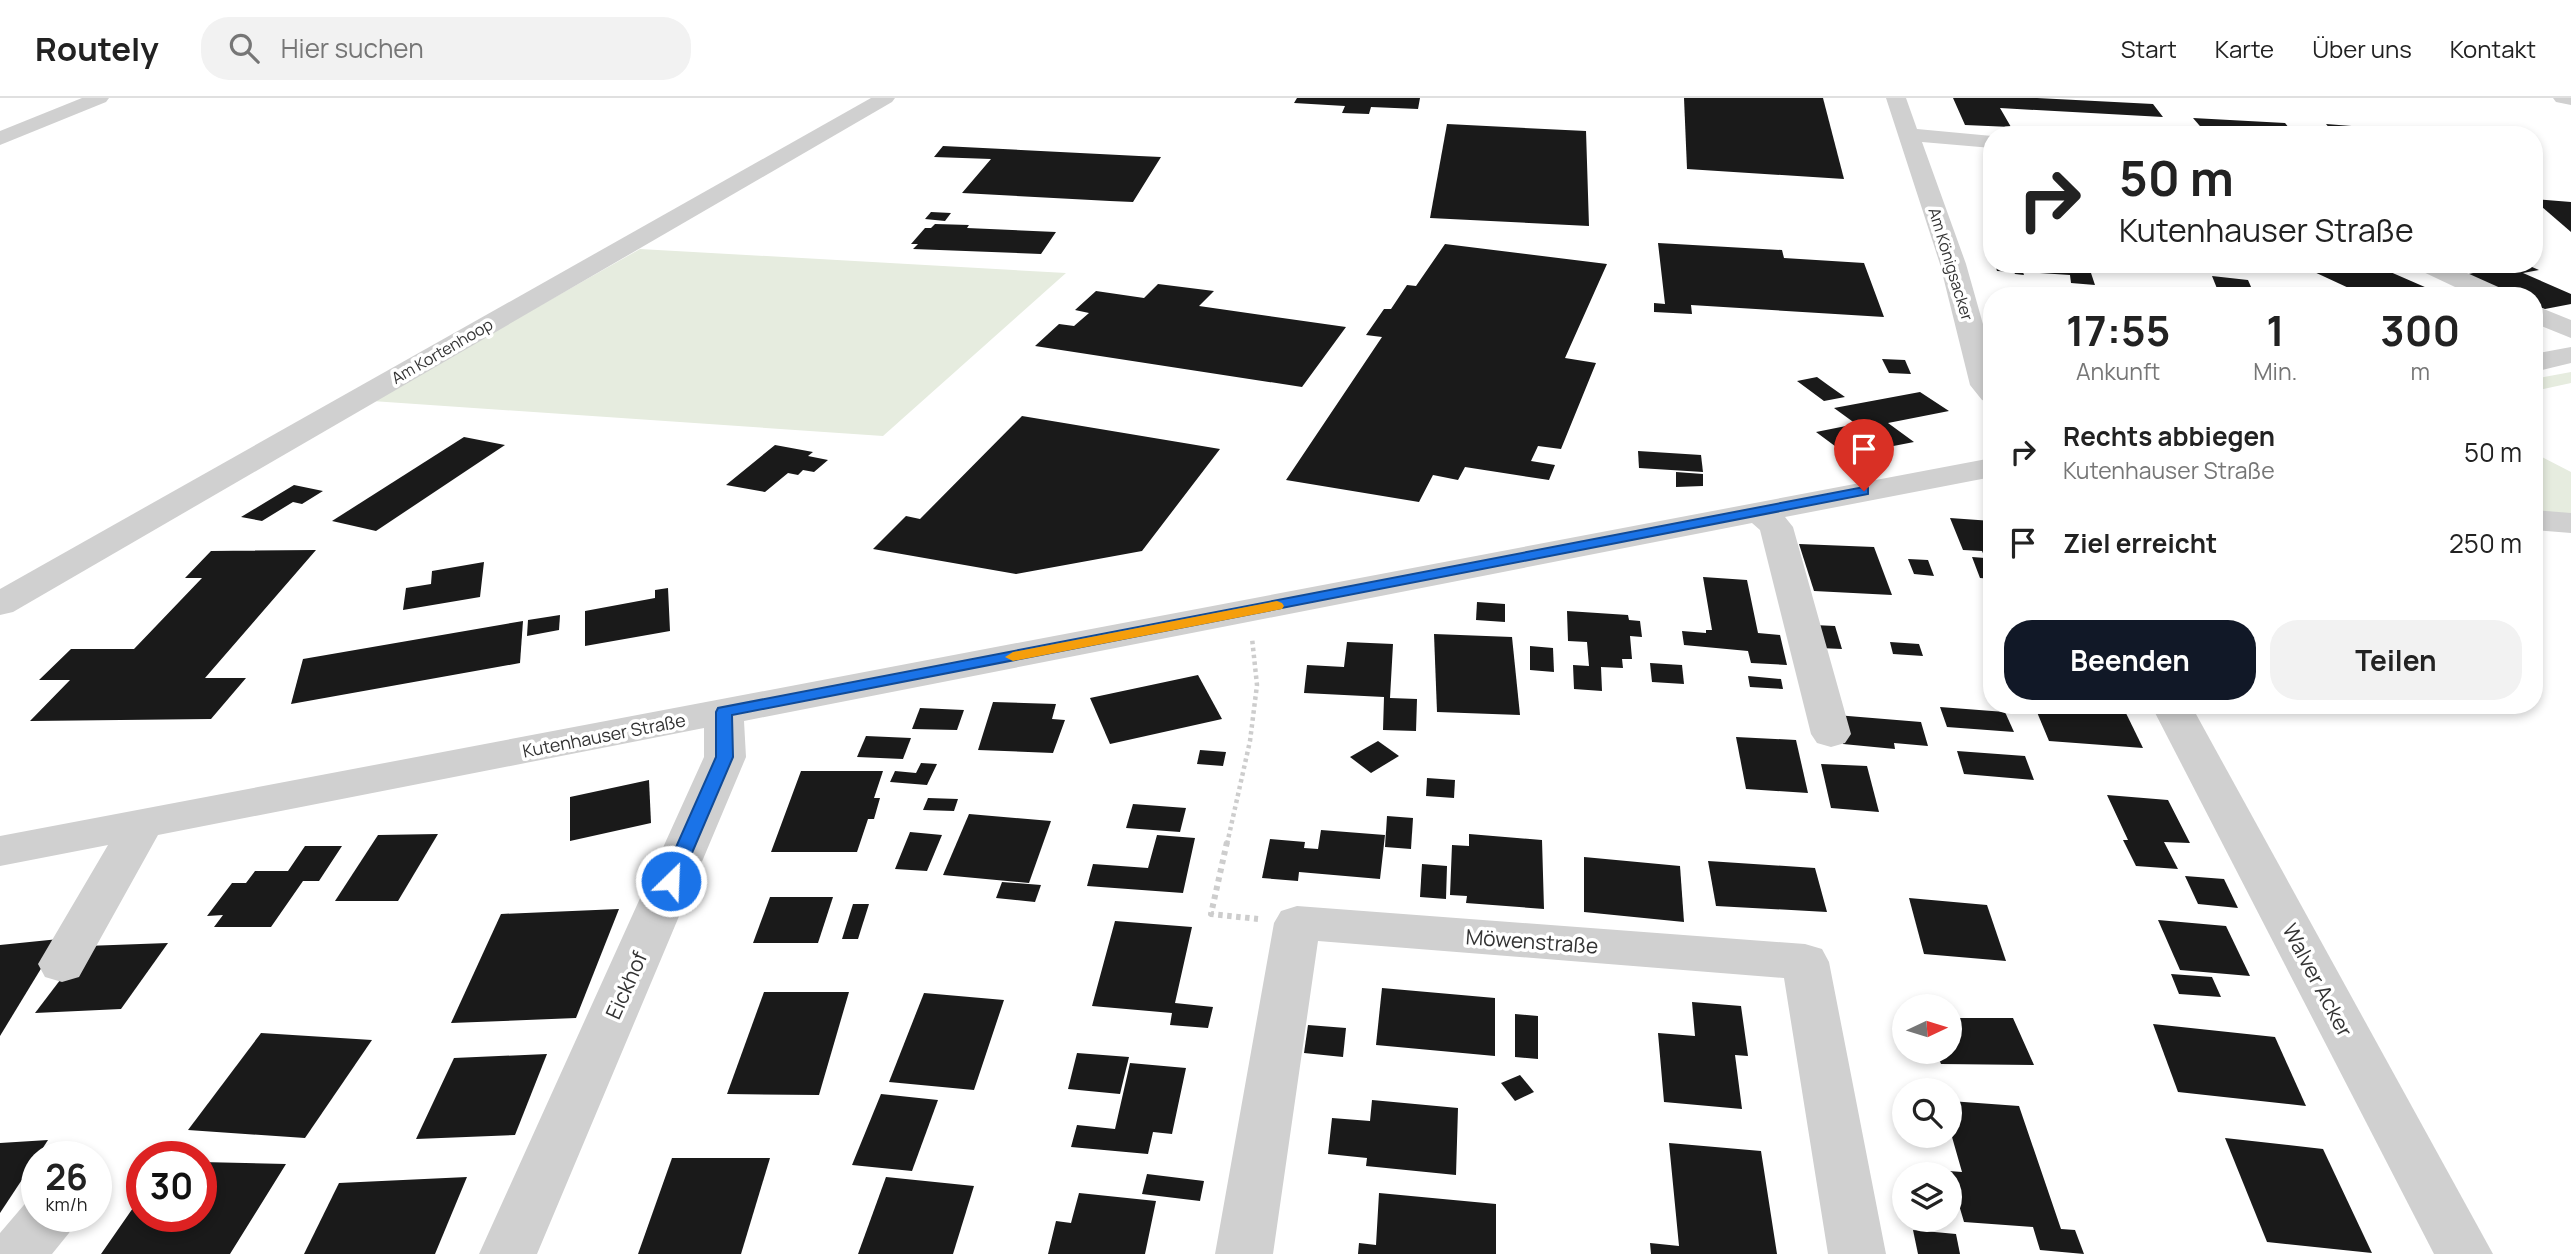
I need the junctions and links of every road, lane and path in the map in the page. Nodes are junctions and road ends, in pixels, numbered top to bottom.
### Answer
1 (99, 98) edge
2 (885, 98) edge
3 (1896, 98) edge
4 (2563, 98) edge
5 (2571, 99) edge
6 (1909, 135) junction
7 (0, 139) edge
8 (1983, 141) edge
9 (2446, 273) edge
10 (2476, 287) edge
11 (2543, 317) edge
12 (2571, 330) edge
13 (2571, 355) edge
14 (2543, 360) edge
15 (1983, 377) edge
16 (1983, 469) edge
17 (1758, 511) junction
18 (2543, 521) edge
19 (2571, 523) edge
20 (0, 604) edge
21 (1248, 611) junction
22 (724, 712) junction
23 (2176, 714) edge
24 (1831, 733) dead end
25 (143, 823) junction
26 (0, 851) edge
27 (1297, 923) junction
28 (62, 964) dead end
29 (36, 1232) edge
30 (18, 1254) edge
31 (508, 1254) edge
32 (1244, 1254) edge
33 (1857, 1254) edge
34 (2464, 1254) edge

1 - 7 street
2 - 20 street, Am Kortenhoop
3 - 6 street, Am Königsacker
4 - 5 street
6 - 8 street
6 - 15 street, Am Königsacker
9 - 10 street
11 - 12 street
13 - 14 street
16 - 17 street, Kutenhauser Straße
17 - 21 street, Kutenhauser Straße
17 - 24 street
18 - 19 street
21 - 22 street, Kutenhauser Straße
21 - 27 path
22 - 25 street, Kutenhauser Straße
22 - 31 street, Eickhof
23 - 34 street, Walver Acker
25 - 26 street, Kutenhauser Straße
25 - 28 street
27 - 32 street
27 - 33 street, Möwenstraße
29 - 30 street

